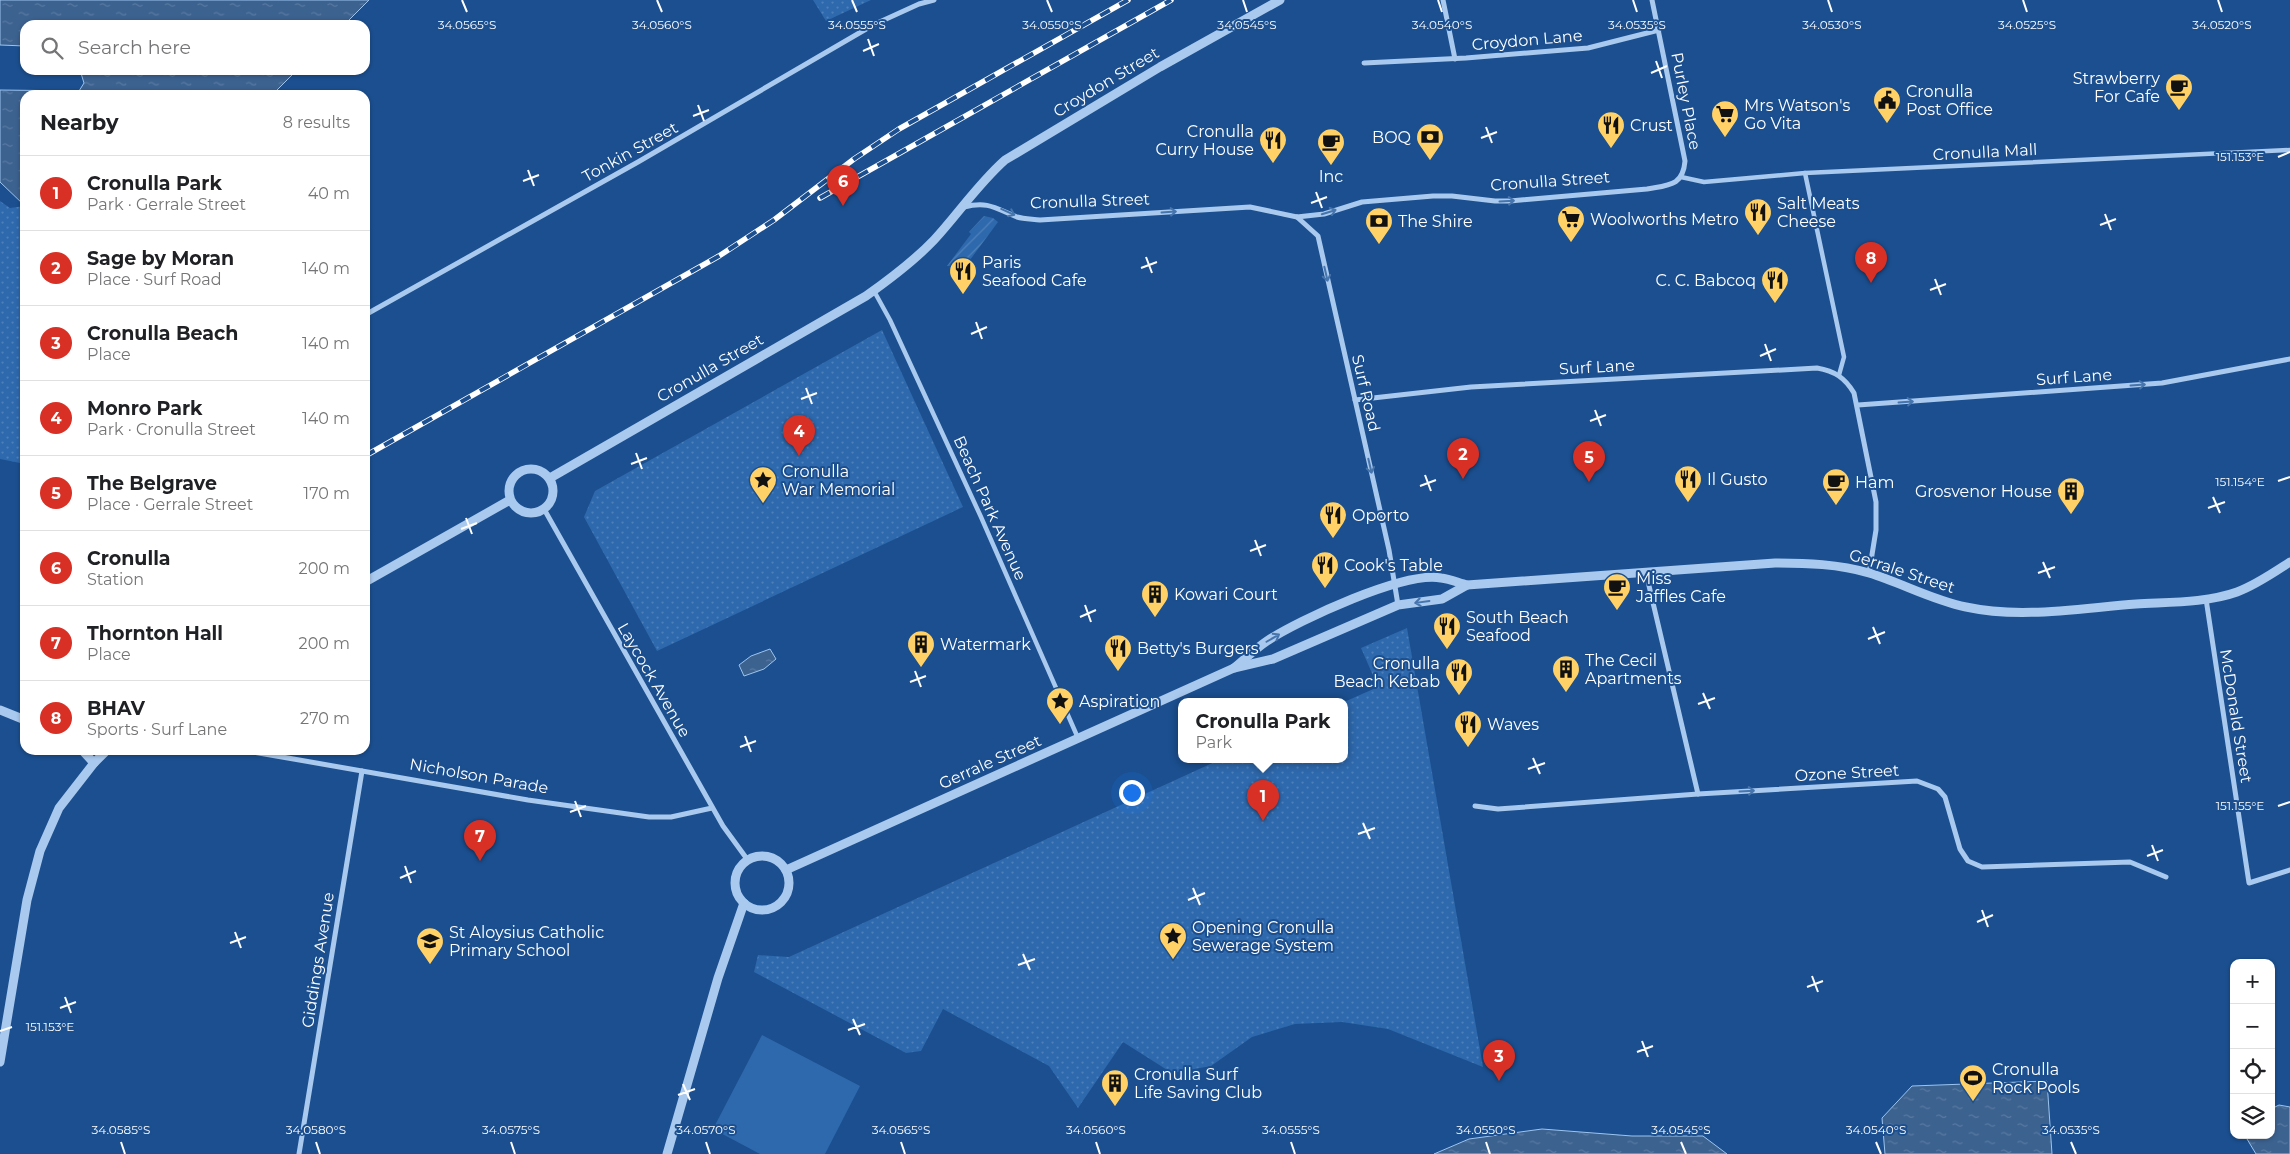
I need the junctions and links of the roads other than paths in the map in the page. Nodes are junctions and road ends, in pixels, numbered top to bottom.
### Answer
1 (934, 0) edge
2 (1280, 0) edge
3 (1443, 0) edge
4 (1652, 0) edge
5 (1659, 30) junction
6 (1455, 59) junction
7 (1364, 63) dead end
8 (2290, 150) edge
9 (1805, 174) junction
10 (1681, 178) junction
11 (961, 208) junction
12 (1297, 217) junction
13 (874, 291) junction
14 (370, 312) edge
15 (2290, 359) edge
16 (1839, 375) junction
17 (1355, 400) junction
18 (1858, 405) junction
19 (550, 478) junction
20 (510, 500) junction
21 (544, 509) junction
22 (2290, 562) edge
23 (1646, 573) junction
24 (1869, 573) junction
25 (370, 579) edge
26 (1395, 582) junction
27 (1467, 585) junction
28 (2206, 599) junction
29 (1398, 605) junction
30 (1234, 668) junction
31 (0, 710) edge
32 (20, 718) edge
33 (1078, 738) junction
34 (87, 755) edge
35 (102, 755) edge
36 (271, 755) edge
37 (94, 763) junction
38 (362, 771) junction
39 (1698, 794) junction
40 (1476, 806) dead end
41 (712, 808) junction
42 (747, 859) junction
43 (786, 870) junction
44 (2290, 870) edge
45 (2166, 877) dead end
46 (744, 903) junction
47 (0, 1062) edge
48 (299, 1154) edge
49 (667, 1154) edge

1 - 14 street, Tonkin Street
2 - 11 street, Croydon Street
3 - 6 street, Croydon Lane
4 - 5 street, Purley Place
5 - 6 street, Croydon Lane
5 - 10 street, Purley Place
6 - 7 street, Croydon Lane
8 - 9 street, Cronulla Mall
9 - 10 street, Cronulla Mall
9 - 16 street
12 -> 10 street, Cronulla Street
11 -> 12 street, Cronulla Street
11 - 13 street, Cronulla Street
12 -> 17 street, Surf Road
13 - 19 street, Cronulla Street
13 - 33 street, Beach Park Avenue
18 -> 15 street, Surf Lane
16 - 17 street, Surf Lane
16 - 18 street
17 -> 26 street, Surf Road
18 - 24 street
19 - 20 street
19 - 21 street
20 - 21 street
20 - 25 street
21 - 41 street, Laycock Avenue
22 - 28 street, Gerrale Street
23 - 24 street, Gerrale Street
23 - 27 street, Gerrale Street
23 - 39 street
24 - 28 street, Gerrale Street
26 - 27 street, Gerrale Street
26 - 29 street
30 -> 26 street, Gerrale Street
27 -> 29 street, Gerrale Street
28 - 44 street, McDonald Street
29 - 30 street, Gerrale Street
30 - 33 street, Gerrale Street
31 - 32 street
33 - 43 street, Gerrale Street
34 - 37 street
35 - 37 street
36 - 38 street, Nicholson Parade
37 - 47 street
38 - 41 street, Nicholson Parade
38 - 48 street, Giddings Avenue
39 - 40 street, Ozone Street
39 -> 45 street, Ozone Street
41 - 42 street, Laycock Avenue
42 - 43 street
42 - 46 street
43 - 46 street
46 - 49 street

